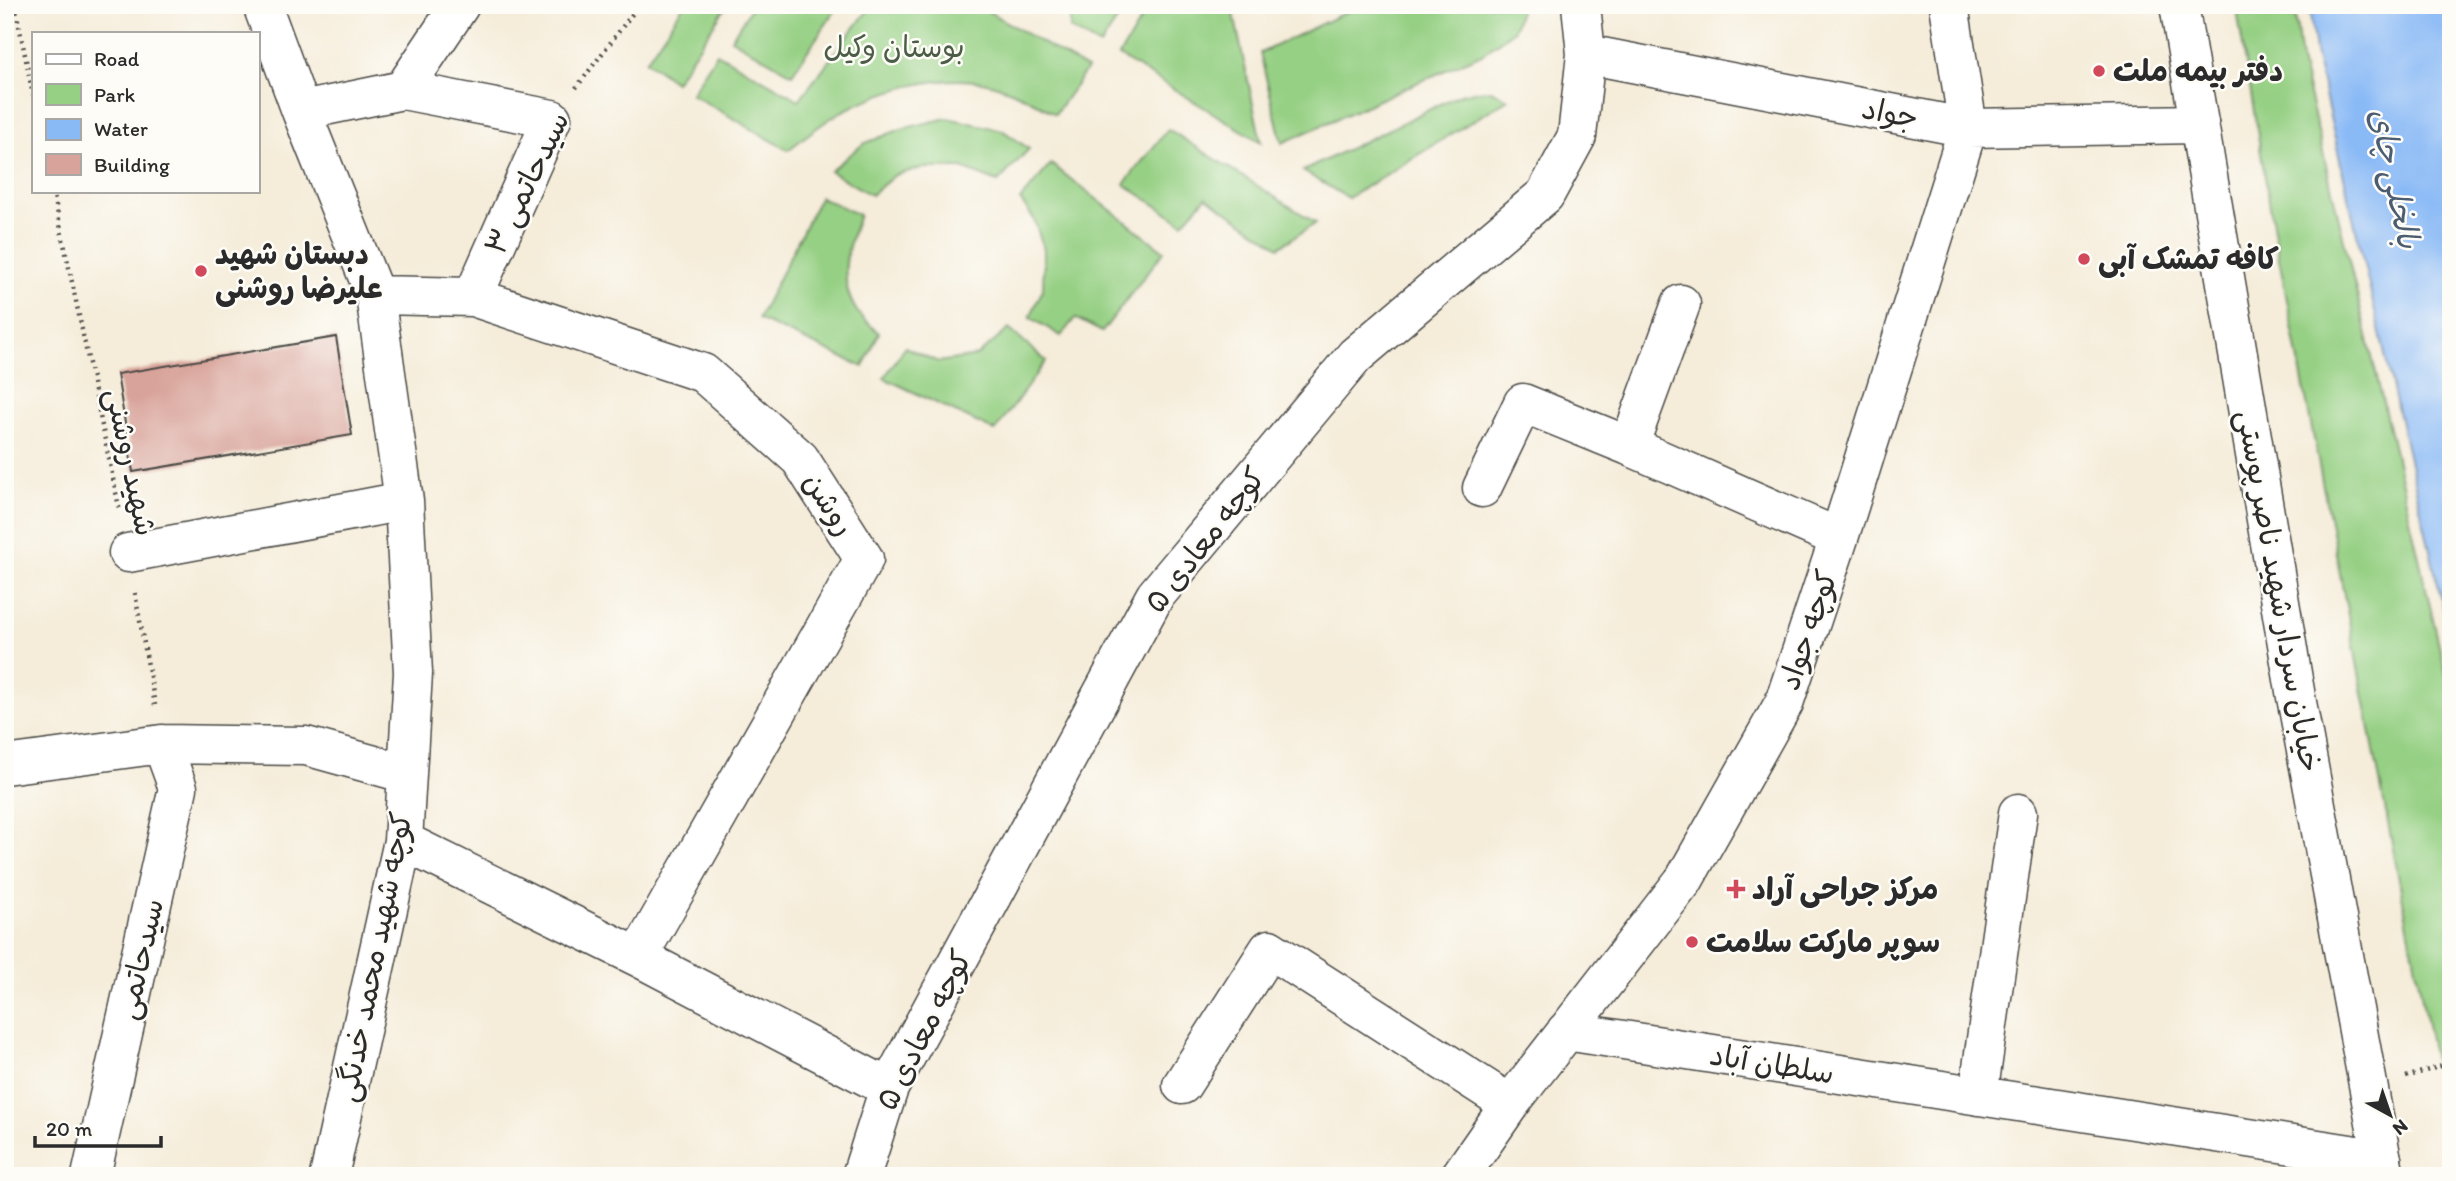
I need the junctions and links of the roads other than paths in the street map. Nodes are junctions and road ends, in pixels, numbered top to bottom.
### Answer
1 (262, 5) edge
2 (460, 5) edge
3 (1581, 5) edge
4 (1949, 5) edge
5 (2179, 5) edge
6 (1586, 54) junction
7 (403, 90) junction
8 (301, 111) junction
9 (2199, 124) junction
10 (1968, 128) junction
11 (375, 295) junction
12 (473, 298) junction
13 (1681, 304) dead end
14 (1629, 446) junction
15 (1482, 488) dead end
16 (404, 501) junction
17 (1839, 538) junction
18 (128, 553) road end
19 (162, 744) junction
20 (5, 765) edge
21 (407, 774) junction
22 (2018, 813) dead end
23 (403, 841) junction
24 (638, 957) junction
25 (1566, 1031) junction
26 (1182, 1085) dead end
27 (890, 1088) junction
28 (1978, 1096) junction
29 (1510, 1104) junction
30 (2383, 1168) edge
31 (92, 1176) edge
32 (328, 1176) edge
33 (861, 1176) edge
34 (1460, 1176) edge

1 - 8 street, کوچه شهید محمد خدنگی
2 - 7 street
3 - 6 street, کوچه معادی ۵
4 - 10 street, کوچه جواد
5 - 9 street, خیابان سردار شهید ناصر پوستی
6 - 10 street, جواد
6 - 27 street, کوچه معادی ۵
7 - 8 street
7 - 12 street, سیدحاتمی ۳
8 - 11 street, کوچه شهید محمد خدنگی
9 - 10 street, جواد
9 - 30 street, خیابان سردار شهید ناصر پوستی
10 - 17 street, کوچه جواد
11 - 12 street, روشن
11 - 16 street, کوچه شهید محمد خدنگی
12 - 24 street, روشن
13 - 14 street
14 - 15 street
14 - 17 street
16 - 18 street
16 - 21 street, کوچه شهید محمد خدنگی
17 - 25 street, کوچه جواد
19 - 20 street
19 - 21 street
19 - 31 street, سیدحاتمی
21 - 23 street, کوچه شهید محمد خدنگی
22 - 28 street
23 - 24 street
23 - 32 street, کوچه شهید محمد خدنگی
24 - 27 street
25 - 28 street, سلطان آباد
25 - 29 street, کوچه جواد
26 - 29 street
27 - 33 street, کوچه معادی ۵
28 - 30 street, سلطان آباد
29 - 34 street, کوچه جواد

